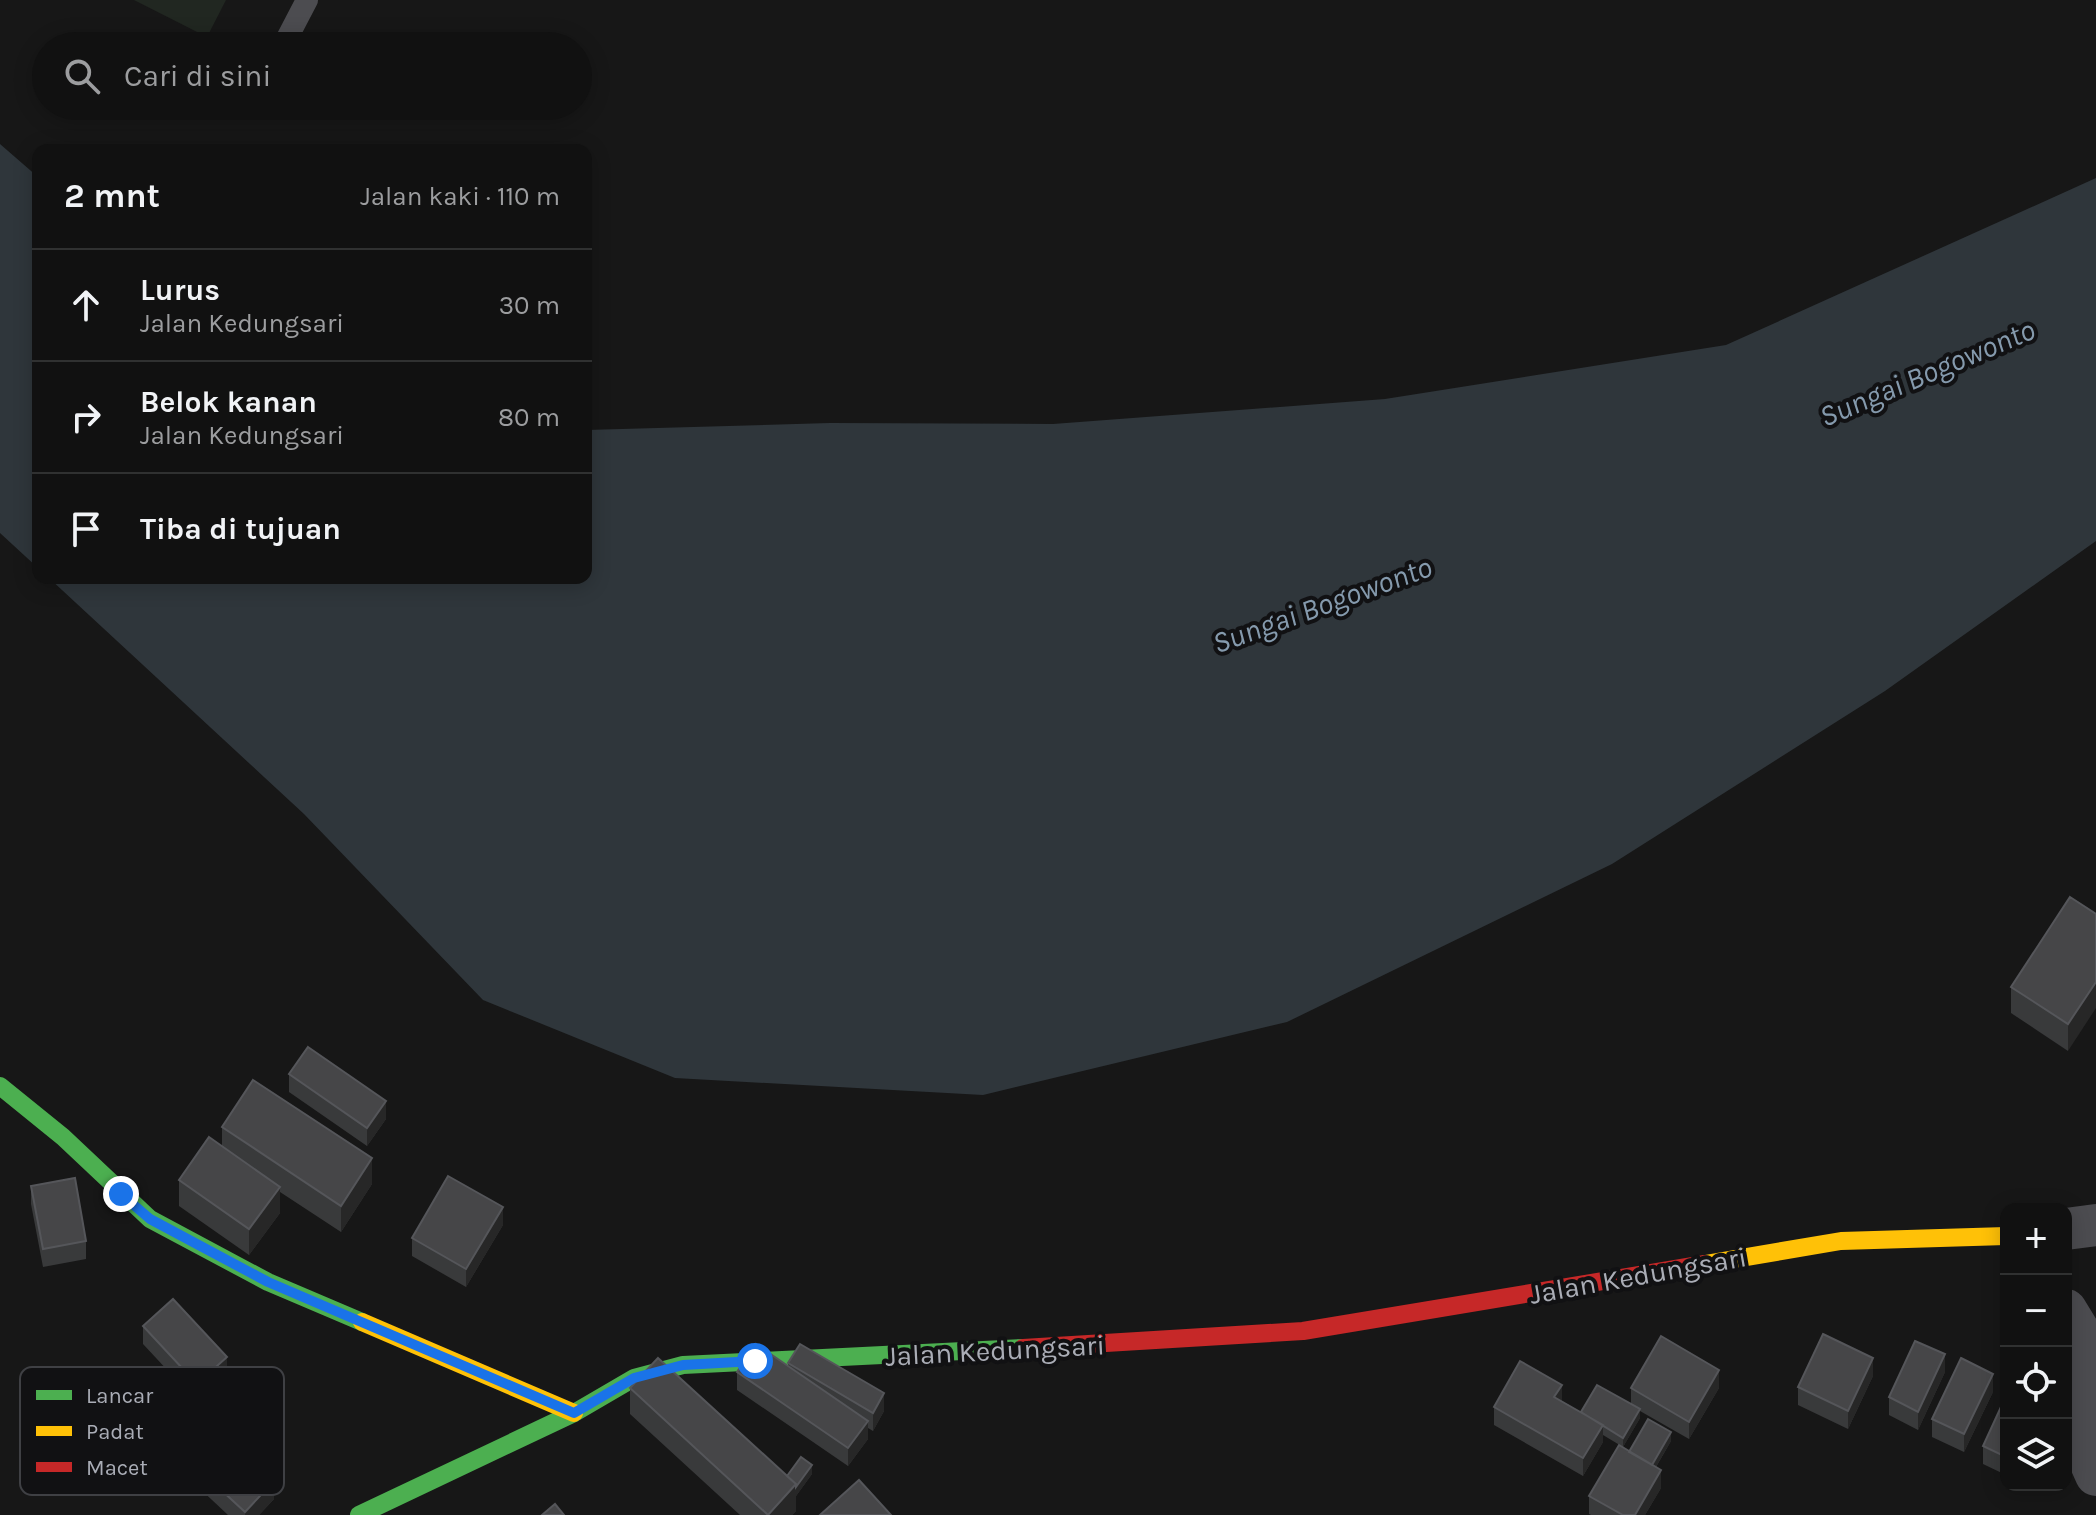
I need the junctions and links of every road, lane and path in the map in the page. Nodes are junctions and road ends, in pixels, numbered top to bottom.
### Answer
1 (307, 0) edge
2 (290, 32) edge
3 (0, 1086) edge
4 (2096, 1225) edge
5 (2072, 1228) edge
6 (2000, 1236) edge
7 (2072, 1320) edge
8 (574, 1413) junction
9 (2096, 1475) edge
10 (359, 1515) edge

1 - 2 lane
3 - 8 street
4 - 5 street
6 - 8 street, Jalan Kedungsari
7 - 9 street
8 - 10 street, Jalan Kedungsari

